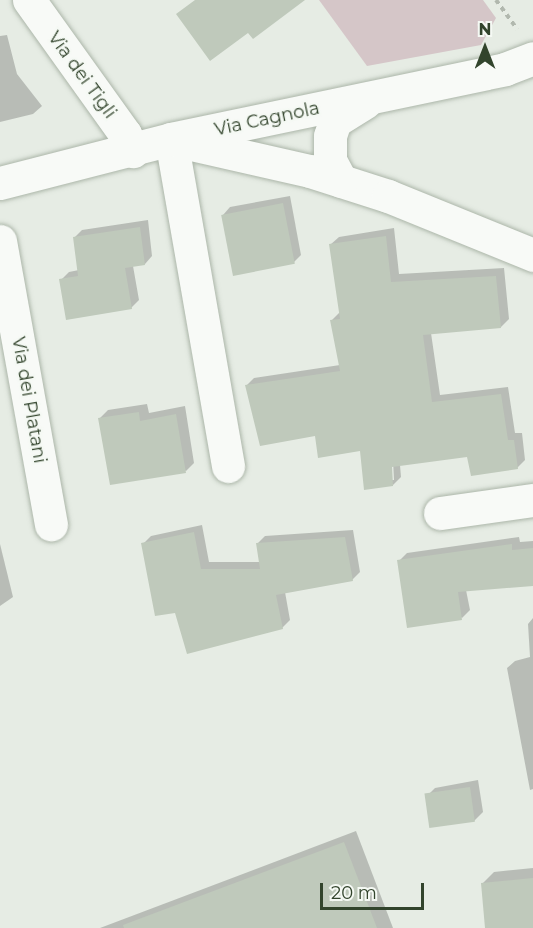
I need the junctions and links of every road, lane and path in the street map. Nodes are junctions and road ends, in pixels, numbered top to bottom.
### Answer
1 (29, 0) edge
2 (533, 58) edge
3 (378, 96) junction
4 (171, 139) junction
5 (133, 151) junction
6 (341, 181) junction
7 (0, 183) edge
8 (0, 241) edge
9 (533, 255) edge
10 (228, 466) dead end
11 (533, 500) edge
12 (440, 513) dead end
13 (51, 524) dead end

1 - 5 street, Via dei Tigli
2 - 3 street, Via Cagnola
3 - 4 street, Via Cagnola
3 - 6 street
4 - 5 street, Via Cagnola
4 - 6 street
4 - 10 street
5 - 7 street, Via Cagnola
6 - 9 street
8 - 13 street, Via dei Platani
11 - 12 street

